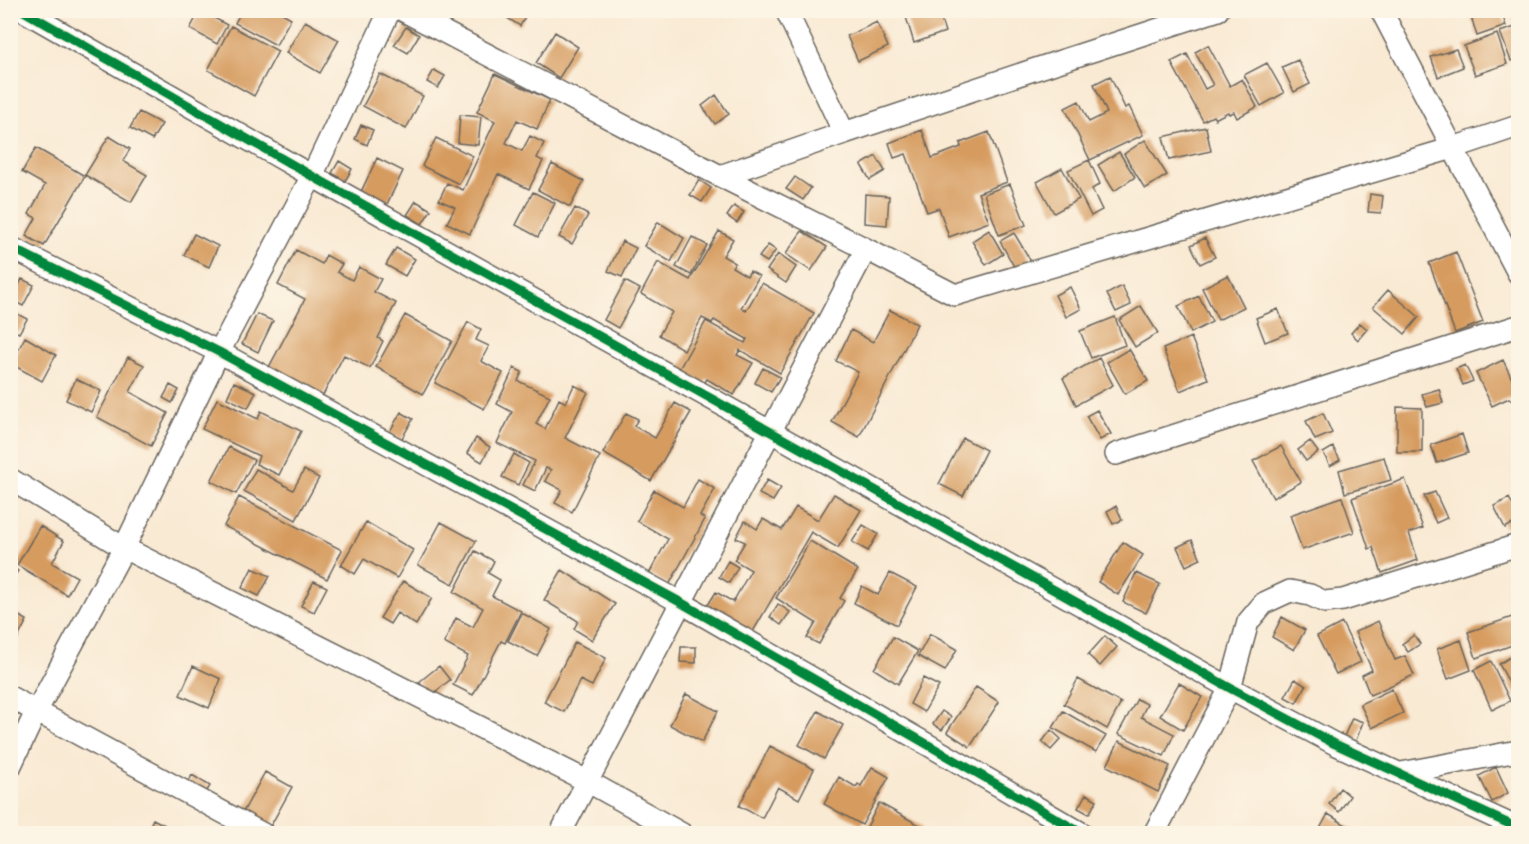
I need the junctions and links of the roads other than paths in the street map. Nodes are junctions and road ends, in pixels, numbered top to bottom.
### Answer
1 (22, 10) edge
2 (390, 10) edge
3 (402, 10) edge
4 (786, 10) edge
5 (1218, 10) edge
6 (1381, 10) edge
7 (1518, 126) edge
8 (844, 133) junction
9 (1453, 148) junction
10 (312, 176) junction
11 (720, 176) junction
12 (10, 247) edge
13 (866, 249) junction
14 (1518, 273) edge
15 (1518, 326) edge
16 (219, 352) junction
17 (771, 431) junction
18 (1116, 454) dead end
19 (10, 479) edge
20 (1518, 545) edge
21 (124, 548) junction
22 (680, 602) junction
23 (1230, 688) junction
24 (10, 697) edge
25 (36, 712) junction
26 (1518, 751) edge
27 (10, 767) edge
28 (1401, 773) junction
29 (587, 781) junction
30 (1518, 828) edge
31 (263, 834) edge
32 (560, 834) edge
33 (682, 834) edge
34 (1083, 834) edge
35 (1154, 834) edge

1 - 10 street
2 - 10 street
3 - 11 street
4 - 8 street
5 - 8 street
6 - 9 street
7 - 9 street
8 - 11 street
9 - 13 street
9 - 14 street
10 - 16 street
10 - 17 street
11 - 13 street
12 - 16 street
13 - 17 street
15 - 18 street
16 - 21 street
16 - 22 street
17 - 22 street
17 - 23 street
19 - 21 street
20 - 23 street
21 - 25 street
21 - 29 street
22 - 29 street
22 - 34 street
23 - 28 street
23 - 35 street
24 - 25 street
25 - 27 street
25 - 31 street
26 - 28 street
28 - 30 street
29 - 32 street
29 - 33 street

